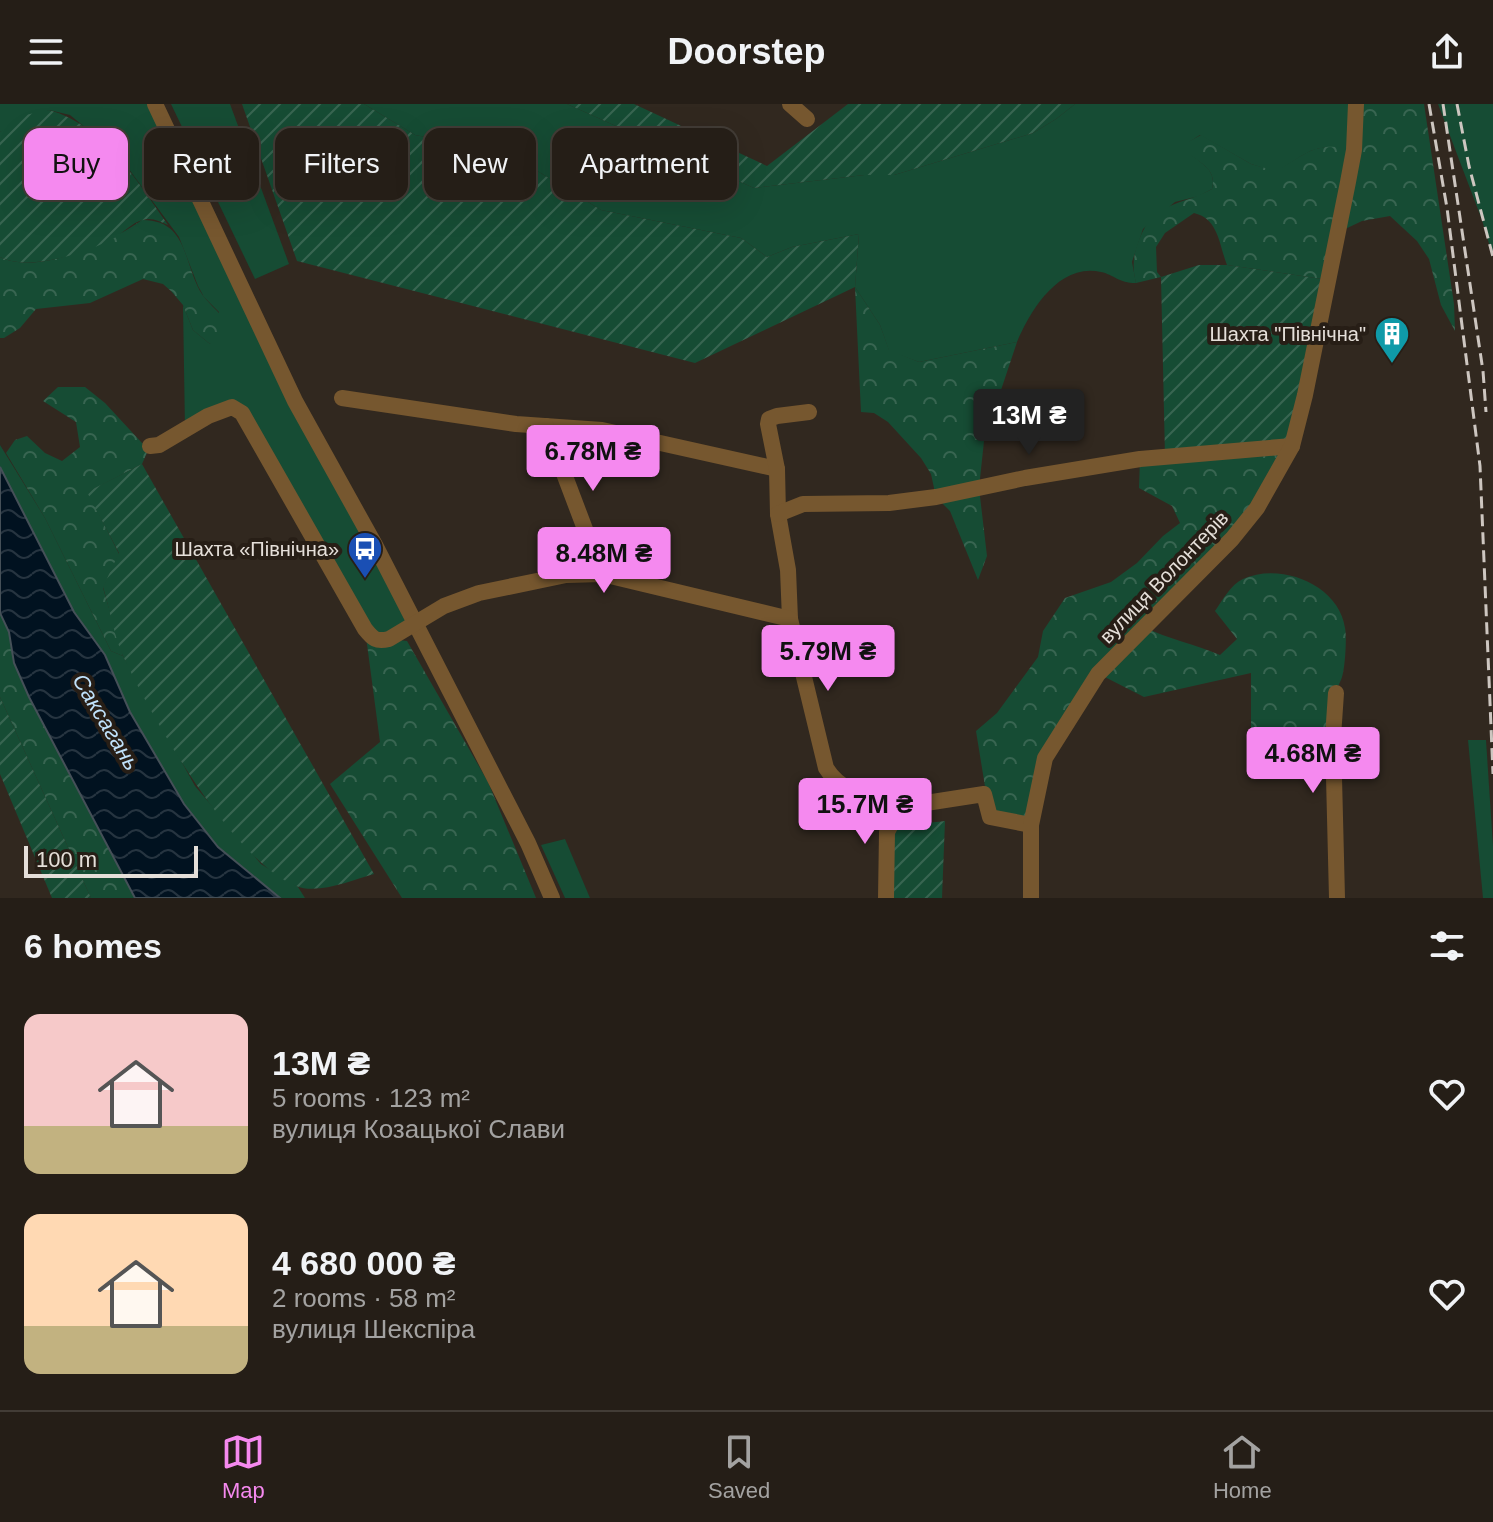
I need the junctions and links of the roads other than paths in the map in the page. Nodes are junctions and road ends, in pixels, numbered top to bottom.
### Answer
1 (155, 104) edge
2 (790, 104) edge
3 (1356, 104) edge
4 (807, 119) dead end
5 (342, 398) dead end
6 (809, 412) dead end
7 (546, 426) junction
8 (150, 446) dead end
9 (1292, 446) junction
10 (777, 469) junction
11 (778, 514) junction
12 (602, 574) junction
13 (790, 619) junction
14 (415, 624) junction
15 (1336, 693) dead end
16 (900, 807) junction
17 (1031, 825) junction
18 (884, 897) edge
19 (552, 898) edge
20 (1031, 898) edge
21 (1337, 898) edge

1 - 14 street
2 - 4 street
3 - 9 street, вулиця Волонтерів
5 - 7 street
6 - 10 street
7 - 10 street
7 - 12 street
8 - 14 street
9 - 11 street
9 - 17 street, вулиця Волонтерів
10 - 11 street
11 - 13 street
12 - 13 street
12 - 14 street
13 - 16 street
14 - 19 street
15 - 21 street
16 - 17 street
16 - 18 street
17 - 20 street, вулиця Волонтерів

